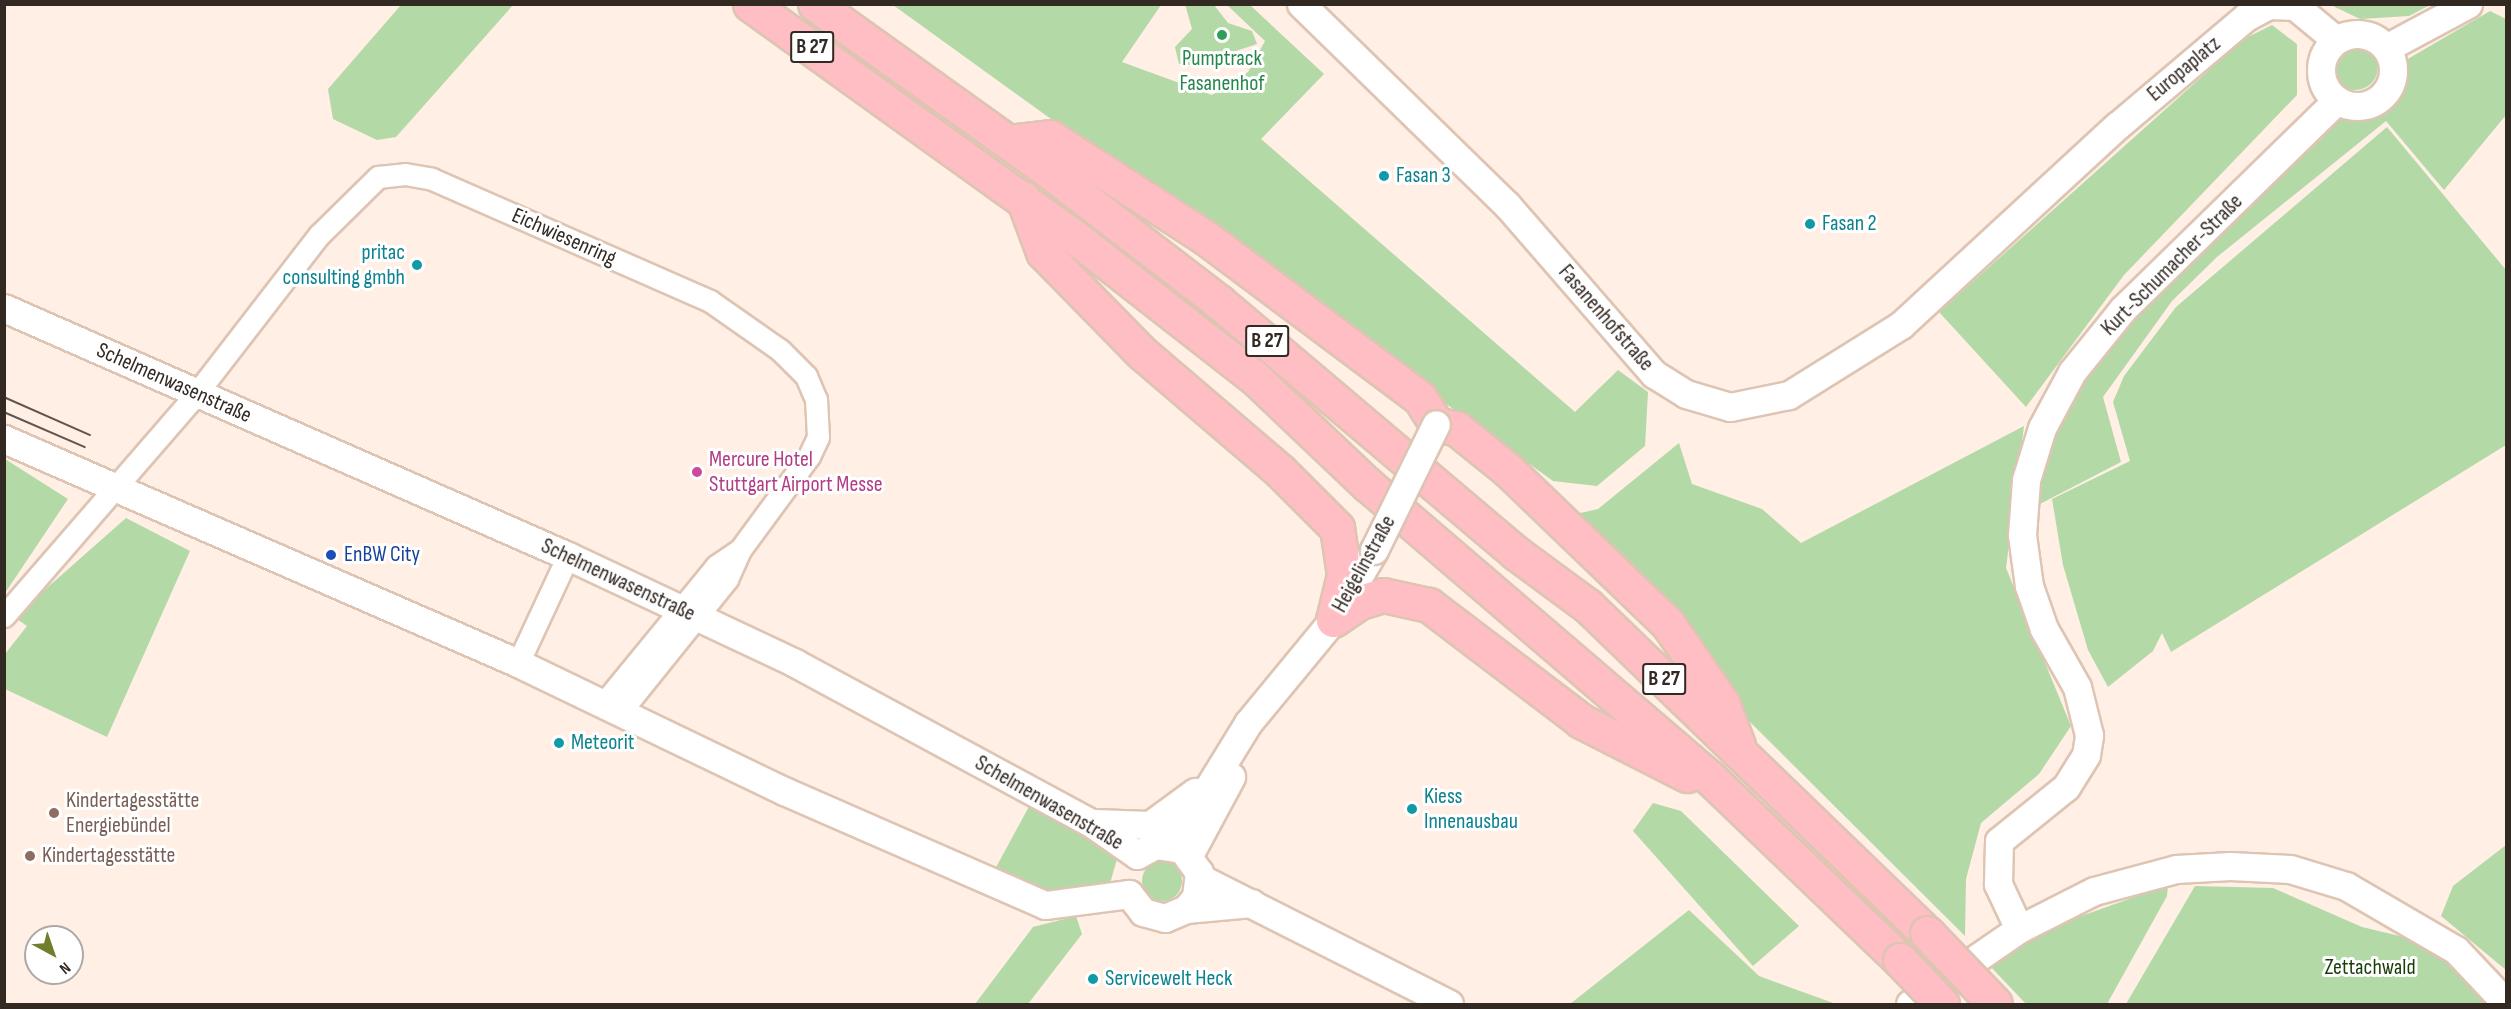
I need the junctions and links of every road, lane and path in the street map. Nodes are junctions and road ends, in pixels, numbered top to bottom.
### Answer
1 (750, 4) edge
2 (814, 4) edge
3 (1301, 4) edge
4 (2468, 4) edge
5 (2336, 40) junction
6 (2386, 48) junction
7 (2337, 100) junction
8 (1009, 142) junction
9 (2045, 193) joint
10 (1023, 198) junction
11 (4, 308) edge
12 (196, 394) junction
13 (1436, 424) junction
14 (4, 439) edge
15 (118, 487) junction
16 (568, 556) junction
17 (688, 612) junction
18 (4, 616) edge
19 (1333, 620) junction
20 (518, 663) junction
21 (1276, 693) junction
22 (612, 707) junction
23 (1740, 752) junction
24 (1212, 777) junction
25 (1710, 778) junction
26 (1091, 823) junction
27 (1185, 859) junction
28 (1252, 903) junction
29 (1186, 909) junction
30 (2019, 929) junction
31 (2506, 1003) edge
32 (1449, 1005) edge
33 (1910, 1005) edge
34 (1942, 1005) edge
35 (1995, 1005) edge

1 - 10 highway, B 27
2 - 8 highway, B 27
3 - 9 street, Fasanenhofstraße
4 - 6 street
5 - 6 street
5 - 7 street
5 - 9 street, Europaplatz
6 - 7 street
7 - 30 street, Kurt-Schumacher-Straße
8 - 13 highway
8 - 23 highway, B 27
10 - 19 highway
10 - 25 highway, B 27
11 - 12 street, Schelmenwasenstraße
12 - 15 street, Eichwiesenring
12 - 16 street, Schelmenwasenstraße
12 - 17 street, Eichwiesenring
13 - 19 street, Heigelinstraße, bridge
13 - 23 highway
14 - 15 street
15 - 18 street, Eichwiesenring
15 - 20 street
16 - 17 street, Schelmenwasenstraße
16 - 20 street
17 - 22 street, Eichwiesenring
17 - 26 street, Schelmenwasenstraße
19 - 21 street, Heigelinstraße
19 - 25 highway
20 - 22 street
21 - 24 street, Heigelinstraße
21 - 27 street, Heigelinstraße
22 - 29 street
23 - 35 highway, B 27, bridge
24 - 26 street
24 - 27 street, Heigelinstraße
25 - 34 highway, B 27, bridge
26 - 27 street, Schelmenwasenstraße
27 - 28 street
27 - 29 street
28 - 29 street
28 - 32 street
30 - 31 street
30 - 33 street

